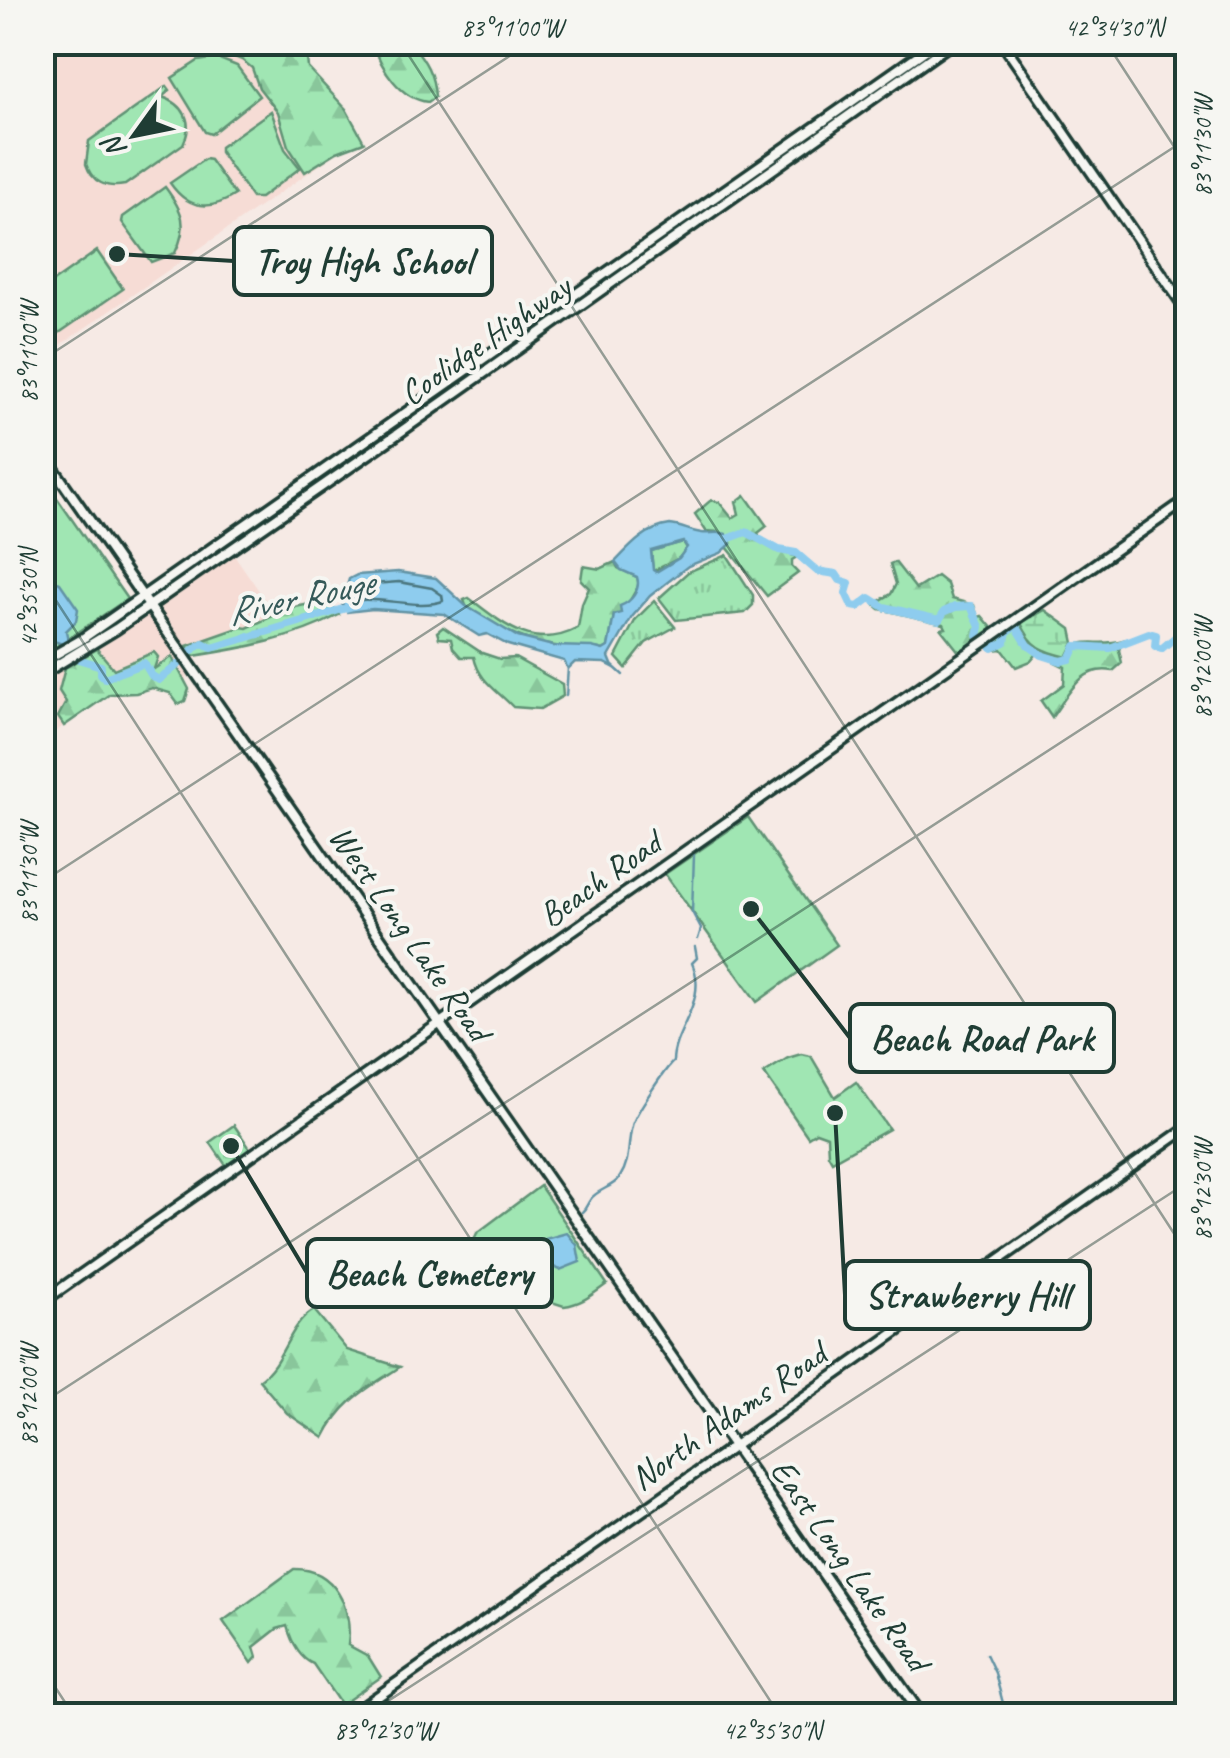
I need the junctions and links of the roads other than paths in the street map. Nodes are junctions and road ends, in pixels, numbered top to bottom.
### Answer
1 (937, 42) edge
2 (953, 42) edge
3 (1002, 42) edge
4 (906, 70) junction
5 (850, 110) junction
6 (804, 136) junction
7 (808, 146) junction
8 (764, 164) junction
9 (754, 172) junction
10 (768, 175) junction
11 (758, 182) junction
12 (1188, 312) edge
13 (42, 452) edge
14 (1188, 500) edge
15 (202, 555) junction
16 (190, 564) junction
17 (204, 567) junction
18 (190, 576) junction
19 (142, 595) junction
20 (149, 605) junction
21 (91, 632) junction
22 (79, 640) junction
23 (94, 643) junction
24 (82, 651) junction
25 (42, 662) edge
26 (42, 674) edge
27 (439, 1024) junction
28 (1188, 1127) edge
29 (42, 1302) edge
30 (734, 1446) junction
31 (350, 1716) edge
32 (922, 1716) edge

1 - 4 main road, Coolidge Highway
2 - 4 main road, Coolidge Highway
3 - 12 main road
4 - 5 main road, Coolidge Highway
5 - 6 main road, Coolidge Highway
5 - 7 main road, Coolidge Highway
6 - 7 main road
6 - 8 main road, Coolidge Highway
7 - 10 main road, Coolidge Highway
8 - 9 main road, Coolidge Highway
8 - 10 main road
9 - 11 main road
9 - 15 main road, Coolidge Highway
10 - 11 main road, Coolidge Highway
11 - 17 main road, Coolidge Highway
13 - 19 main road, West Long Lake Road
14 - 27 main road, Beach Road
15 - 16 main road, Coolidge Highway
15 - 17 main road
16 - 18 main road
16 - 19 main road, Coolidge Highway
17 - 18 main road, Coolidge Highway
18 - 20 main road, Coolidge Highway
19 - 20 main road, West Long Lake Road
19 - 21 main road, Coolidge Highway
20 - 23 main road, Coolidge Highway
20 - 27 main road, West Long Lake Road
21 - 22 main road, Coolidge Highway
21 - 23 main road
22 - 24 main road
22 - 25 main road, Coolidge Highway
23 - 24 main road, Coolidge Highway
24 - 26 main road, Coolidge Highway
27 - 29 main road, Beach Road
27 - 30 main road, West Long Lake Road
28 - 30 main road, North Adams Road
30 - 31 main road, North Adams Road
30 - 32 main road, East Long Lake Road

